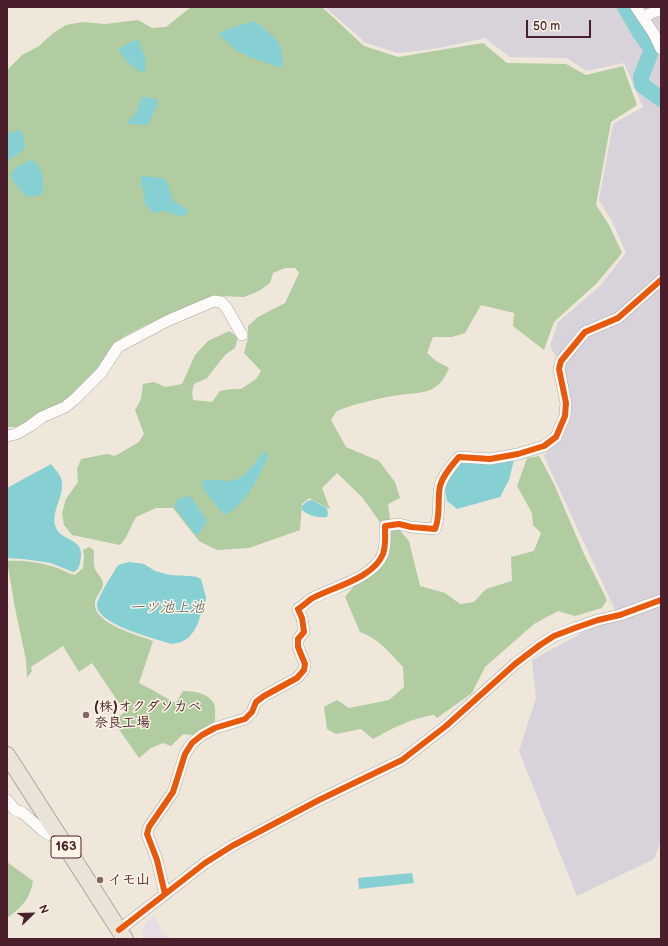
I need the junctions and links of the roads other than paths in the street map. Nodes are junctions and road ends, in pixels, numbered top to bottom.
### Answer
1 (636, 7) edge
2 (661, 9) edge
3 (643, 17) junction
4 (661, 49) edge
5 (661, 280) edge
6 (242, 335) dead end
7 (7, 436) edge
8 (661, 600) edge
9 (7, 755) edge
10 (7, 800) edge
11 (58, 834) junction
12 (165, 894) junction
13 (122, 935) edge

1 - 3 street
2 - 3 street
3 - 4 street
5 - 12 street
6 - 7 street
8 - 12 street
9 - 11 highway, 163
10 - 11 street
11 - 13 highway, 163
12 - 13 street

